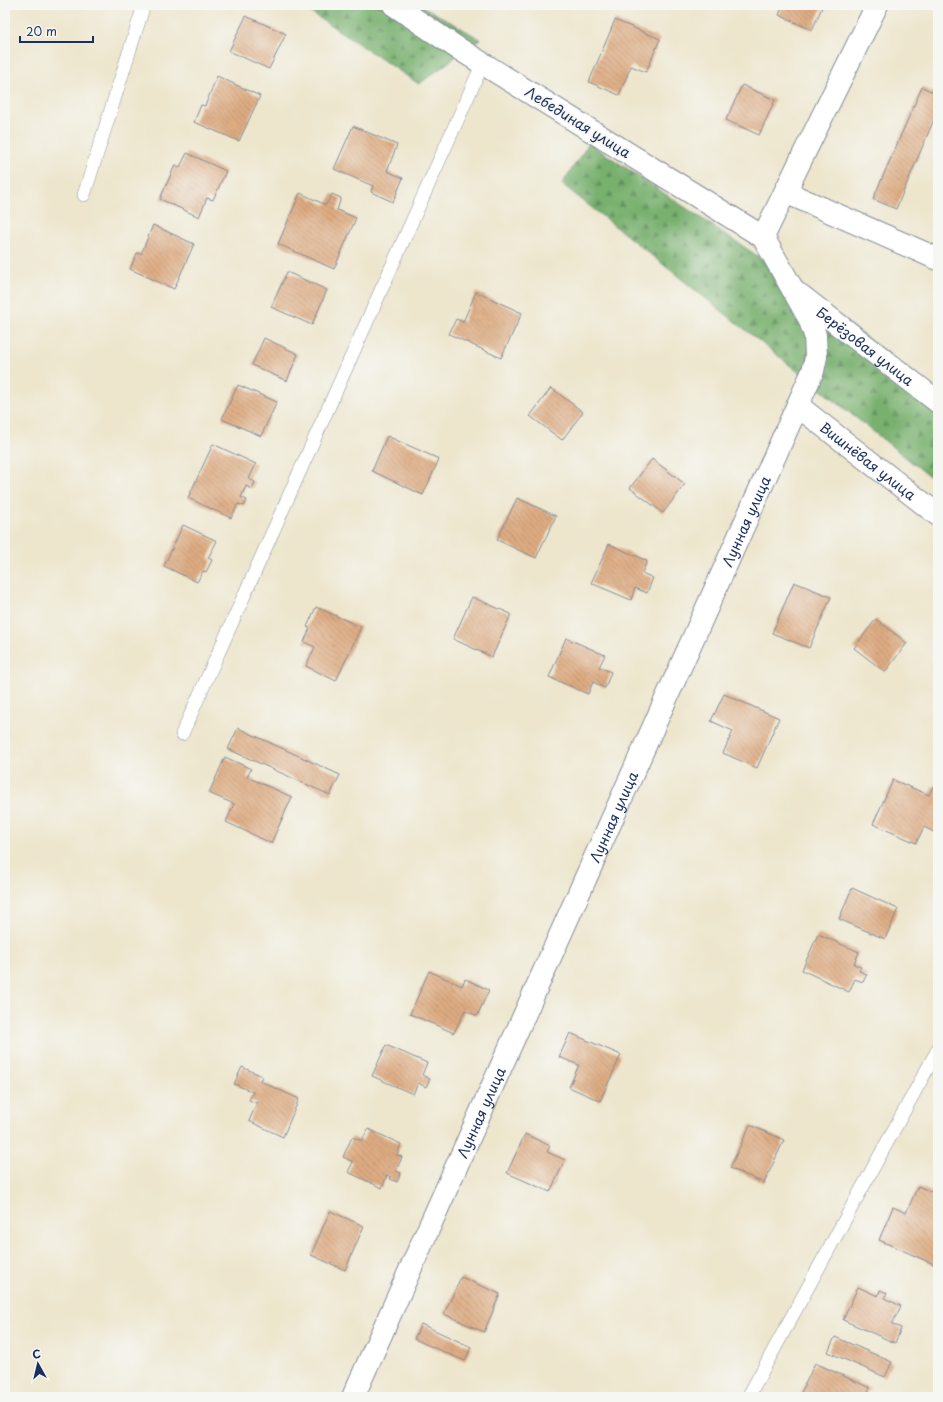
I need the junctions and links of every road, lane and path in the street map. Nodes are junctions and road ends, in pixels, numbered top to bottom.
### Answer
1 (144, 5) edge
2 (394, 5) edge
3 (877, 5) edge
4 (483, 63) junction
5 (785, 192) junction
6 (84, 195) dead end
7 (763, 238) junction
8 (938, 259) edge
9 (792, 290) junction
10 (938, 402) edge
11 (798, 406) junction
12 (938, 515) edge
13 (182, 734) dead end
14 (938, 1049) edge
15 (353, 1397) edge
16 (748, 1397) edge

1 - 6 lane
2 - 4 street, Лебединая улица
3 - 5 street
4 - 7 street, Лебединая улица
4 - 13 lane
5 - 7 street
5 - 8 street
7 - 9 street, Лунная улица
9 - 10 street, Берёзовая улица
9 - 11 street, Лунная улица
11 - 12 street, Вишнёвая улица
11 - 15 street, Лунная улица
14 - 16 lane

